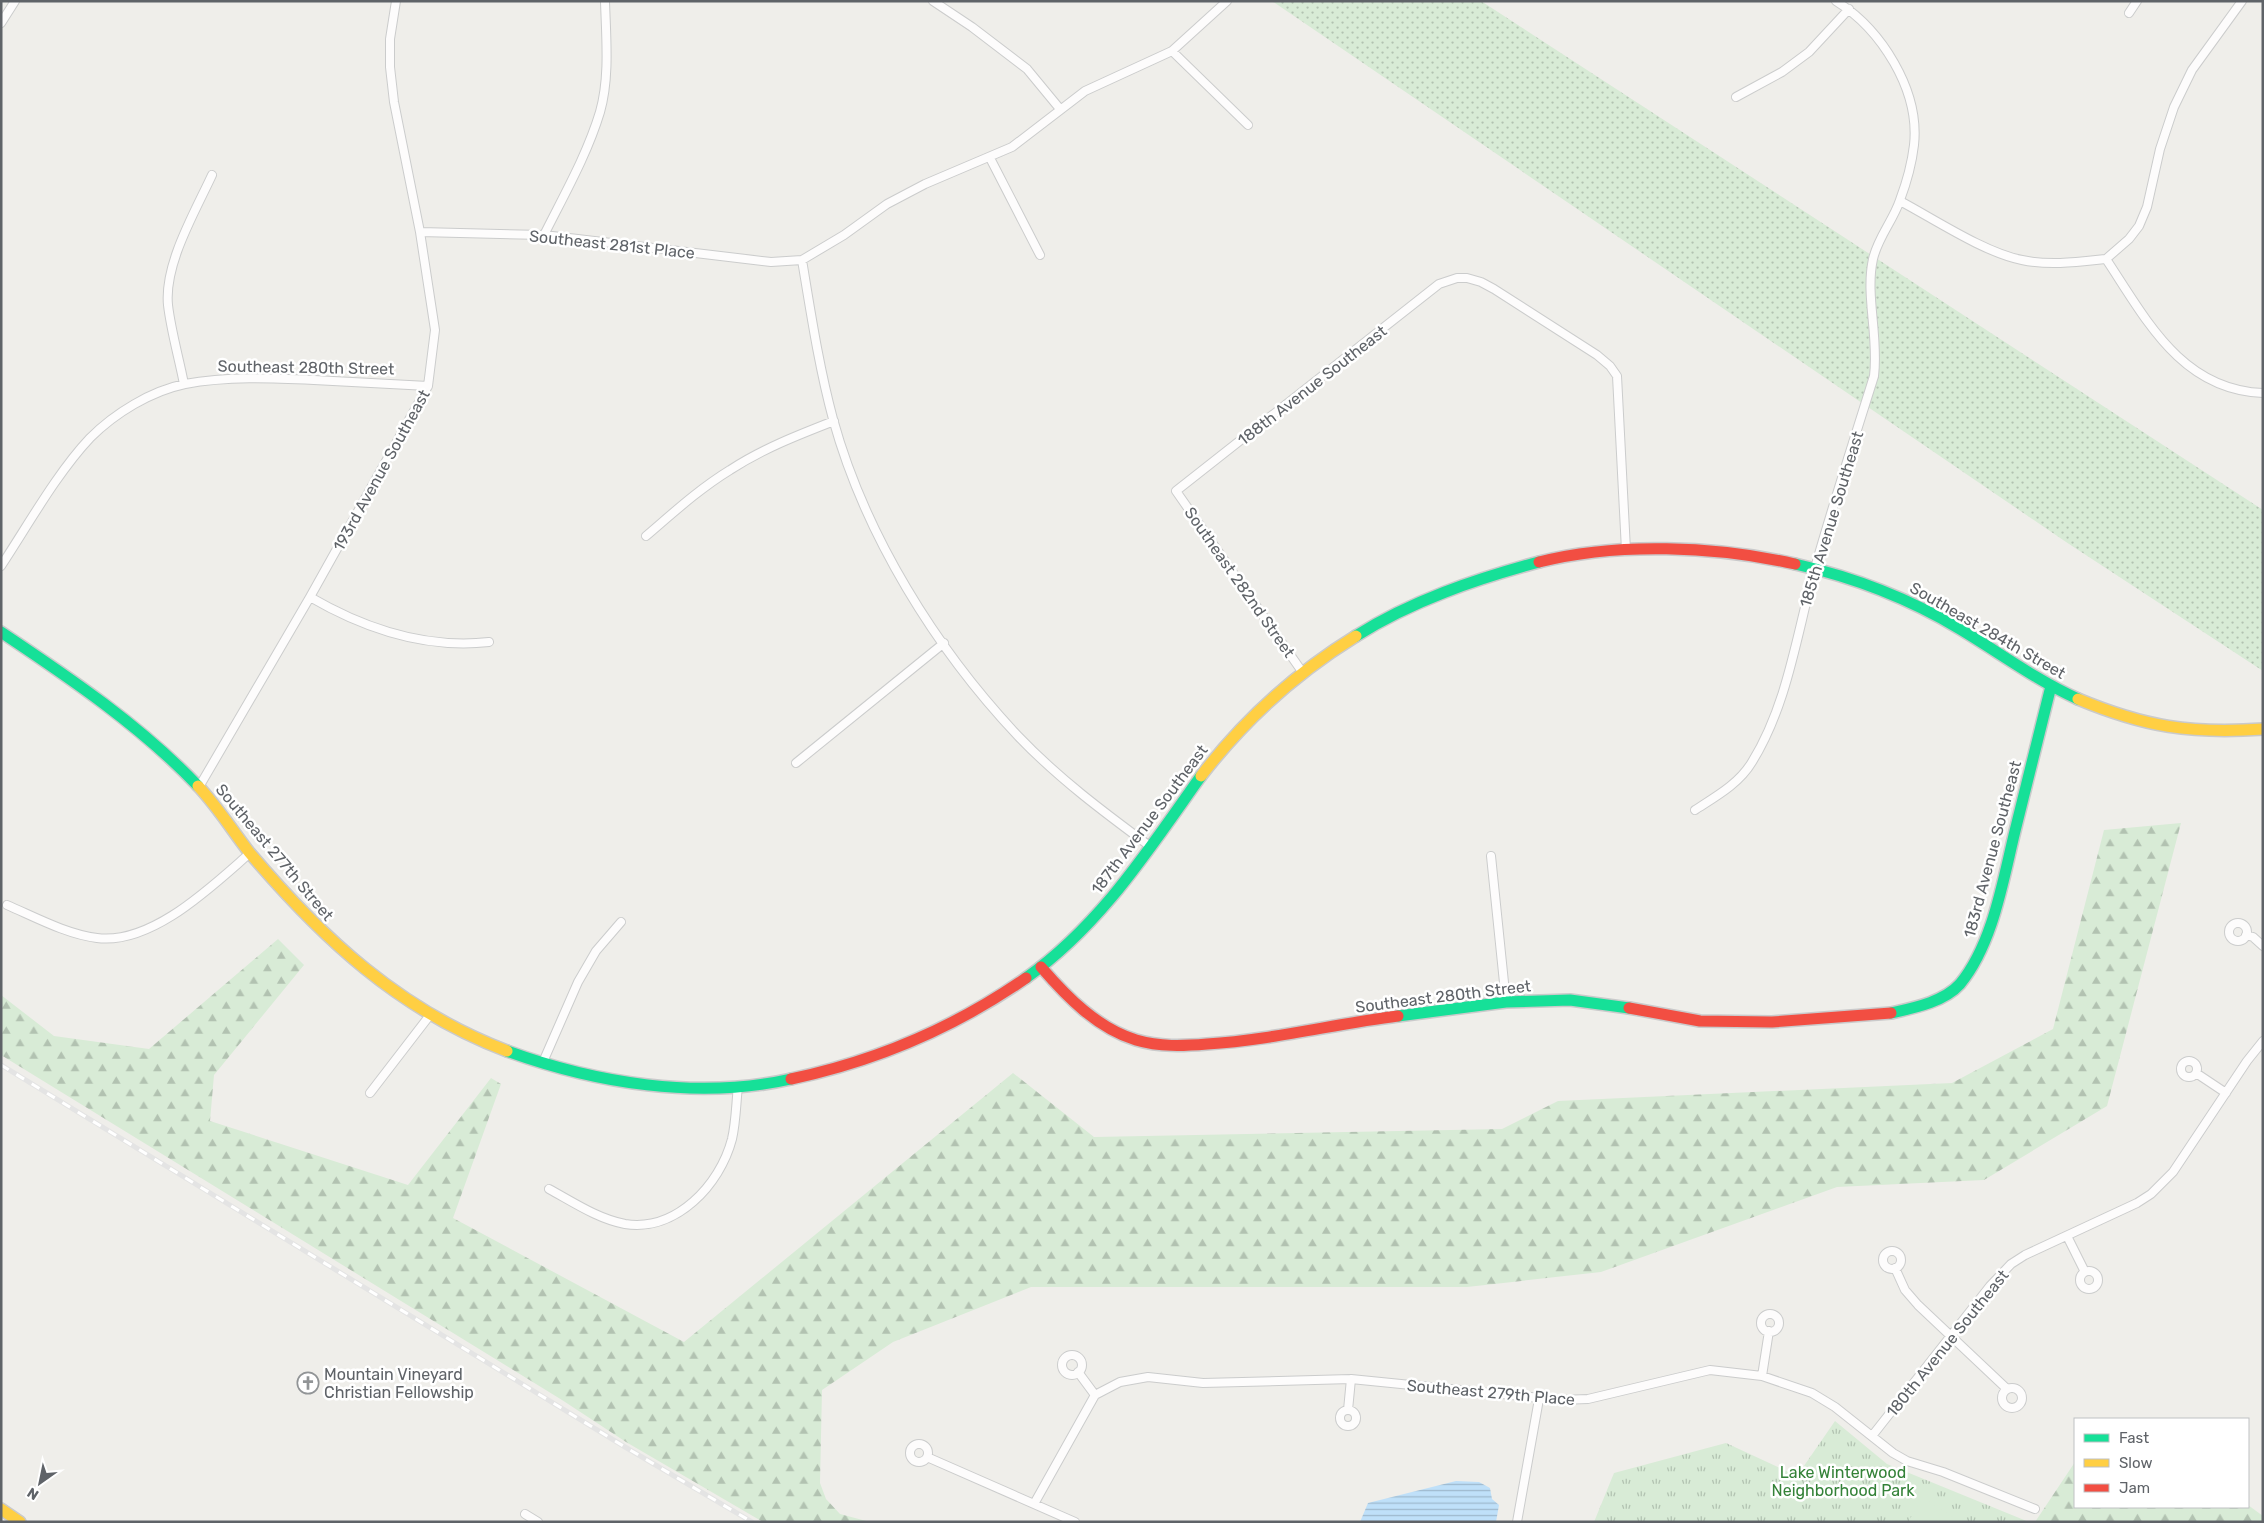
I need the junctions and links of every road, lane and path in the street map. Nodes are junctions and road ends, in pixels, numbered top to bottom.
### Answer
1 (15, 1) edge
2 (396, 1) edge
3 (605, 1) edge
4 (932, 1) edge
5 (1227, 1) edge
6 (1836, 1) edge
7 (2136, 1) edge
8 (2242, 1) edge
9 (1849, 10) junction
10 (2129, 13) dead end
11 (1, 23) edge
12 (1172, 51) junction
13 (1736, 97) dead end
14 (1060, 109) junction
15 (1248, 125) dead end
16 (990, 158) junction
17 (212, 175) dead end
18 (1900, 201) junction
19 (420, 232) junction
20 (544, 235) junction
21 (1040, 254) dead end
22 (2106, 259) junction
23 (802, 260) junction
24 (184, 384) junction
25 (428, 386) junction
26 (2263, 393) edge
27 (834, 421) junction
28 (1176, 491) joint
29 (646, 536) dead end
30 (1626, 550) junction
31 (1, 566) edge
32 (1815, 567) junction
33 (310, 597) junction
34 (1, 632) edge
35 (489, 642) dead end
36 (944, 643) junction
37 (1303, 673) junction
38 (2051, 686) junction
39 (2263, 729) edge
40 (796, 763) dead end
41 (199, 787) junction
42 (1694, 810) dead end
43 (1151, 847) junction
44 (250, 853) junction
45 (1491, 856) dead end
46 (7, 905) dead end
47 (621, 922) dead end
48 (2246, 935) dead end
49 (2263, 946) edge
50 (1041, 968) junction
51 (1506, 1002) junction
52 (1933, 1002) joint
53 (430, 1015) junction
54 (2263, 1041) edge
55 (543, 1062) junction
56 (2196, 1073) dead end
57 (738, 1086) junction
58 (370, 1093) dead end
59 (2226, 1093) junction
60 (549, 1189) dead end
61 (2067, 1236) junction
62 (1895, 1268) dead end
63 (2085, 1272) dead end
64 (1769, 1331) dead end
65 (1951, 1336) junction
66 (1078, 1372) dead end
67 (1762, 1376) junction
68 (1351, 1379) junction
69 (2007, 1389) dead end
70 (1095, 1395) junction
71 (1539, 1399) junction
72 (1348, 1410) dead end
73 (1872, 1436) junction
74 (927, 1456) dead end
75 (1034, 1504) junction
76 (2035, 1509) dead end
77 (1, 1510) edge
78 (525, 1514) dead end
79 (20, 1522) edge
80 (538, 1522) edge
81 (1075, 1522) edge
82 (1517, 1522) edge

1 - 11 street
2 - 19 street, 193rd Avenue Southeast
3 - 20 street
4 - 14 street
5 - 12 street
6 - 9 street, 185th Avenue Southeast
7 - 10 street
8 - 22 street
9 - 13 street
9 - 18 street, 185th Avenue Southeast
12 - 14 street
12 - 15 street
14 - 16 street
16 - 21 street
16 - 23 street
17 - 24 street
18 - 22 street
18 - 32 street, 185th Avenue Southeast
19 - 20 street, Southeast 281st Place
19 - 25 street, 193rd Avenue Southeast
20 - 23 street, Southeast 281st Place
22 - 26 street
23 - 27 street
24 - 25 street, Southeast 280th Street
24 - 31 street, Southeast 280th Street
25 - 33 street, 193rd Avenue Southeast
27 - 29 street
27 - 36 street
28 - 30 street, 188th Avenue Southeast
28 - 37 street, Southeast 282nd Street
30 - 32 street, Southeast 284th Street
30 - 37 street, 187th Avenue Southeast
32 - 38 street, Southeast 284th Street
32 - 42 street, 185th Avenue Southeast
33 - 35 street
33 - 41 street, 193rd Avenue Southeast
34 - 41 street, Southeast 277th Street
36 - 40 street
36 - 43 street
37 - 43 street, 187th Avenue Southeast
38 - 39 street, Southeast 284th Street
38 - 52 street, 183rd Avenue Southeast
41 - 44 street, Southeast 277th Street
43 - 50 street, 187th Avenue Southeast
44 - 46 street
44 - 53 street, Southeast 277th Street
45 - 51 street
47 - 55 street
48 - 49 street
50 - 51 street, Southeast 280th Street
50 - 57 street, 187th Avenue Southeast
51 - 52 street, Southeast 280th Street
53 - 55 street, Southeast 277th Street
53 - 58 street
54 - 59 street, 180th Avenue Southeast
55 - 57 street, 187th Avenue Southeast
56 - 59 street
57 - 60 street
59 - 61 street, 180th Avenue Southeast
61 - 63 street
61 - 65 street, 180th Avenue Southeast
62 - 65 street
64 - 67 street
65 - 69 street
65 - 73 street, 180th Avenue Southeast
66 - 70 street
67 - 71 street, Southeast 279th Place
67 - 73 street, Southeast 279th Place
68 - 70 street, Southeast 279th Place
68 - 71 street, Southeast 279th Place
68 - 72 street
70 - 75 street
71 - 82 street
73 - 76 street, Southeast 279th Place
74 - 75 street
75 - 81 street
77 - 79 street
78 - 80 street

